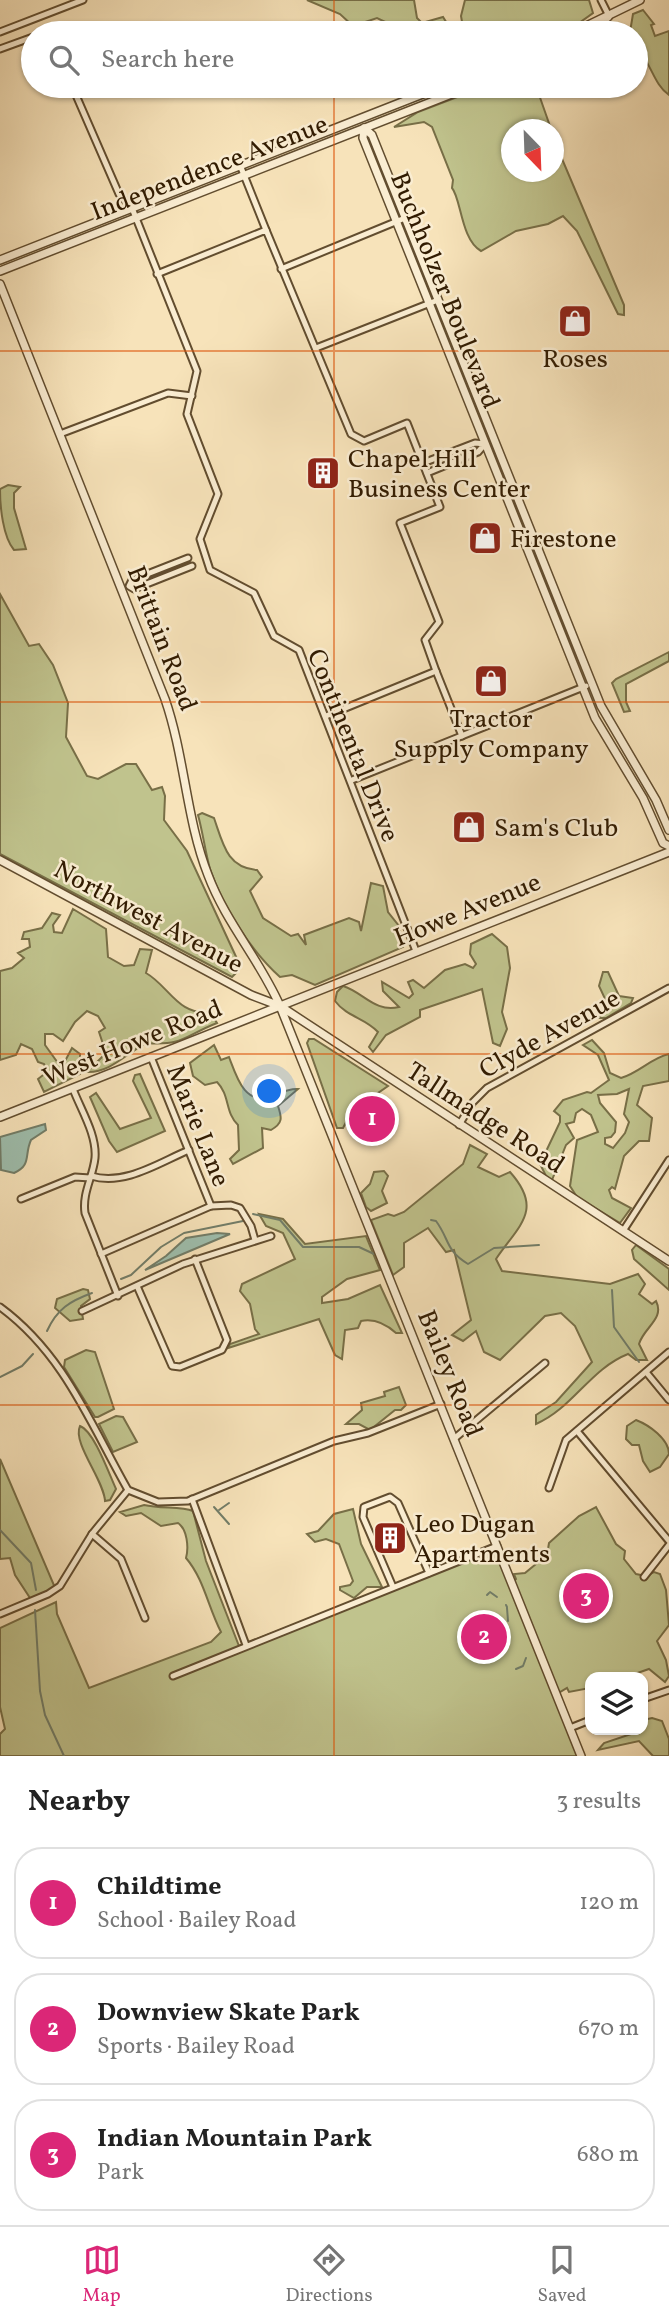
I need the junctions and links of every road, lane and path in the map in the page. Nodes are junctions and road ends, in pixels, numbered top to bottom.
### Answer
1 (83, 0) edge
2 (601, 0) edge
3 (640, 0) edge
4 (609, 16) junction
5 (29, 21) edge
6 (598, 21) edge
7 (603, 21) edge
8 (21, 24) edge
9 (0, 32) edge
10 (21, 41) edge
11 (0, 49) edge
12 (77, 98) edge
13 (412, 98) edge
14 (441, 98) edge
15 (360, 118) junction
16 (364, 128) junction
17 (240, 165) junction
18 (244, 175) junction
19 (132, 208) junction
20 (136, 218) junction
21 (405, 218) junction
22 (396, 222) junction
23 (266, 230) junction
24 (0, 260) edge
25 (281, 269) junction
26 (0, 271) edge
27 (157, 274) junction
28 (0, 284) edge
29 (438, 300) junction
30 (429, 304) junction
31 (316, 348) junction
32 (192, 396) junction
33 (60, 434) junction
34 (495, 440) junction
35 (485, 444) junction
36 (423, 463) junction
37 (427, 473) junction
38 (188, 558) dead end
39 (192, 566) dead end
40 (125, 587) junction
41 (436, 671) junction
42 (592, 683) junction
43 (582, 687) junction
44 (326, 716) junction
45 (462, 736) junction
46 (352, 780) junction
47 (669, 830) edge
48 (669, 846) edge
49 (669, 852) edge
50 (0, 860) edge
51 (416, 951) junction
52 (669, 988) edge
53 (280, 1006) junction
54 (151, 1057) junction
55 (73, 1089) junction
56 (0, 1117) edge
57 (459, 1125) junction
58 (189, 1150) junction
59 (669, 1160) edge
60 (91, 1177) junction
61 (21, 1199) dead end
62 (211, 1206) junction
63 (623, 1231) junction
64 (271, 1236) dead end
65 (255, 1240) junction
66 (101, 1254) junction
67 (195, 1259) junction
68 (669, 1261) edge
69 (138, 1286) junction
70 (118, 1296) junction
71 (0, 1307) edge
72 (82, 1311) dead end
73 (669, 1352) edge
74 (545, 1363) dead end
75 (646, 1372) junction
76 (669, 1400) edge
77 (441, 1404) junction
78 (577, 1431) junction
79 (455, 1438) junction
80 (549, 1488) dead end
81 (128, 1490) junction
82 (192, 1499) junction
83 (92, 1535) junction
84 (669, 1543) edge
85 (497, 1546) junction
86 (429, 1573) junction
87 (644, 1577) dead end
88 (393, 1587) junction
89 (0, 1614) edge
90 (145, 1618) dead end
91 (246, 1645) junction
92 (173, 1676) dead end
93 (669, 1690) edge
94 (648, 1697) edge
95 (585, 1722) edge
96 (570, 1728) junction
97 (581, 1756) edge

1 - 5 street
2 - 4 street
3 - 4 street
4 - 6 street
4 - 7 street
8 - 9 street
10 - 11 street
12 - 19 street, Continental Drive
13 - 15 street, Independence Avenue
14 - 16 street, Independence Avenue
15 - 16 street, Buchholzer Boulevard
15 - 17 street, Independence Avenue
16 - 18 street, Independence Avenue
16 - 21 street, Buchholzer Boulevard
16 - 22 street, Buchholzer Boulevard
17 - 18 street
17 - 19 street, Independence Avenue
18 - 20 street, Independence Avenue
18 - 23 street
19 - 20 street, Continental Drive
19 - 24 street, Independence Avenue
20 - 26 street, Independence Avenue
20 - 27 street, Continental Drive
21 - 22 street
21 - 29 street, Buchholzer Boulevard
22 - 25 street
22 - 30 street, Buchholzer Boulevard
23 - 25 street
23 - 27 street
25 - 31 street
27 - 32 street, Continental Drive
28 - 33 street, Brittain Road
29 - 30 street
29 - 34 street, Buchholzer Boulevard
30 - 31 street
30 - 35 street, Buchholzer Boulevard
31 - 36 street
32 - 33 street
32 - 44 street, Continental Drive
33 - 40 street, Brittain Road
34 - 35 street
34 - 42 street, Buchholzer Boulevard
35 - 36 street
35 - 37 street
35 - 43 street, Buchholzer Boulevard
36 - 37 street
37 - 41 street
38 - 40 street
39 - 40 street
40 - 53 street, Brittain Road
41 - 44 street
41 - 45 street
42 - 43 street
42 - 47 street, Buchholzer Boulevard
43 - 45 street
43 - 48 street, Buchholzer Boulevard
44 - 46 street, Continental Drive
45 - 46 street
46 - 51 street, Continental Drive
49 - 51 street, Howe Avenue
50 - 53 street, Northwest Avenue
51 - 53 street, Howe Avenue
52 - 57 street, Clyde Avenue
53 - 54 street, West Howe Road
53 - 57 street, Tallmadge Road
53 - 77 street, Bailey Road
54 - 55 street, West Howe Road
54 - 58 street, Marie Lane
55 - 56 street, West Howe Road
55 - 60 street
57 - 63 street, Tallmadge Road
58 - 60 street
58 - 62 street, Marie Lane
59 - 63 street
60 - 61 street
60 - 66 street
62 - 65 street
62 - 66 street
63 - 68 street, Tallmadge Road
64 - 65 street
65 - 67 street
66 - 70 street
67 - 69 street
67 - 69 street
69 - 70 street
70 - 72 street
71 - 81 street
73 - 75 street
74 - 79 street
75 - 76 street
75 - 78 street
77 - 79 street, Bailey Road
77 - 82 street
78 - 80 street
78 - 84 street
79 - 85 street, Bailey Road
81 - 82 street
81 - 83 street
82 - 91 street
83 - 89 street
83 - 90 street
84 - 87 street
85 - 86 street
85 - 96 street, Bailey Road
86 - 88 street
86 - 88 street
88 - 91 street
91 - 92 street
93 - 94 street
95 - 96 street
96 - 97 street, Bailey Road

